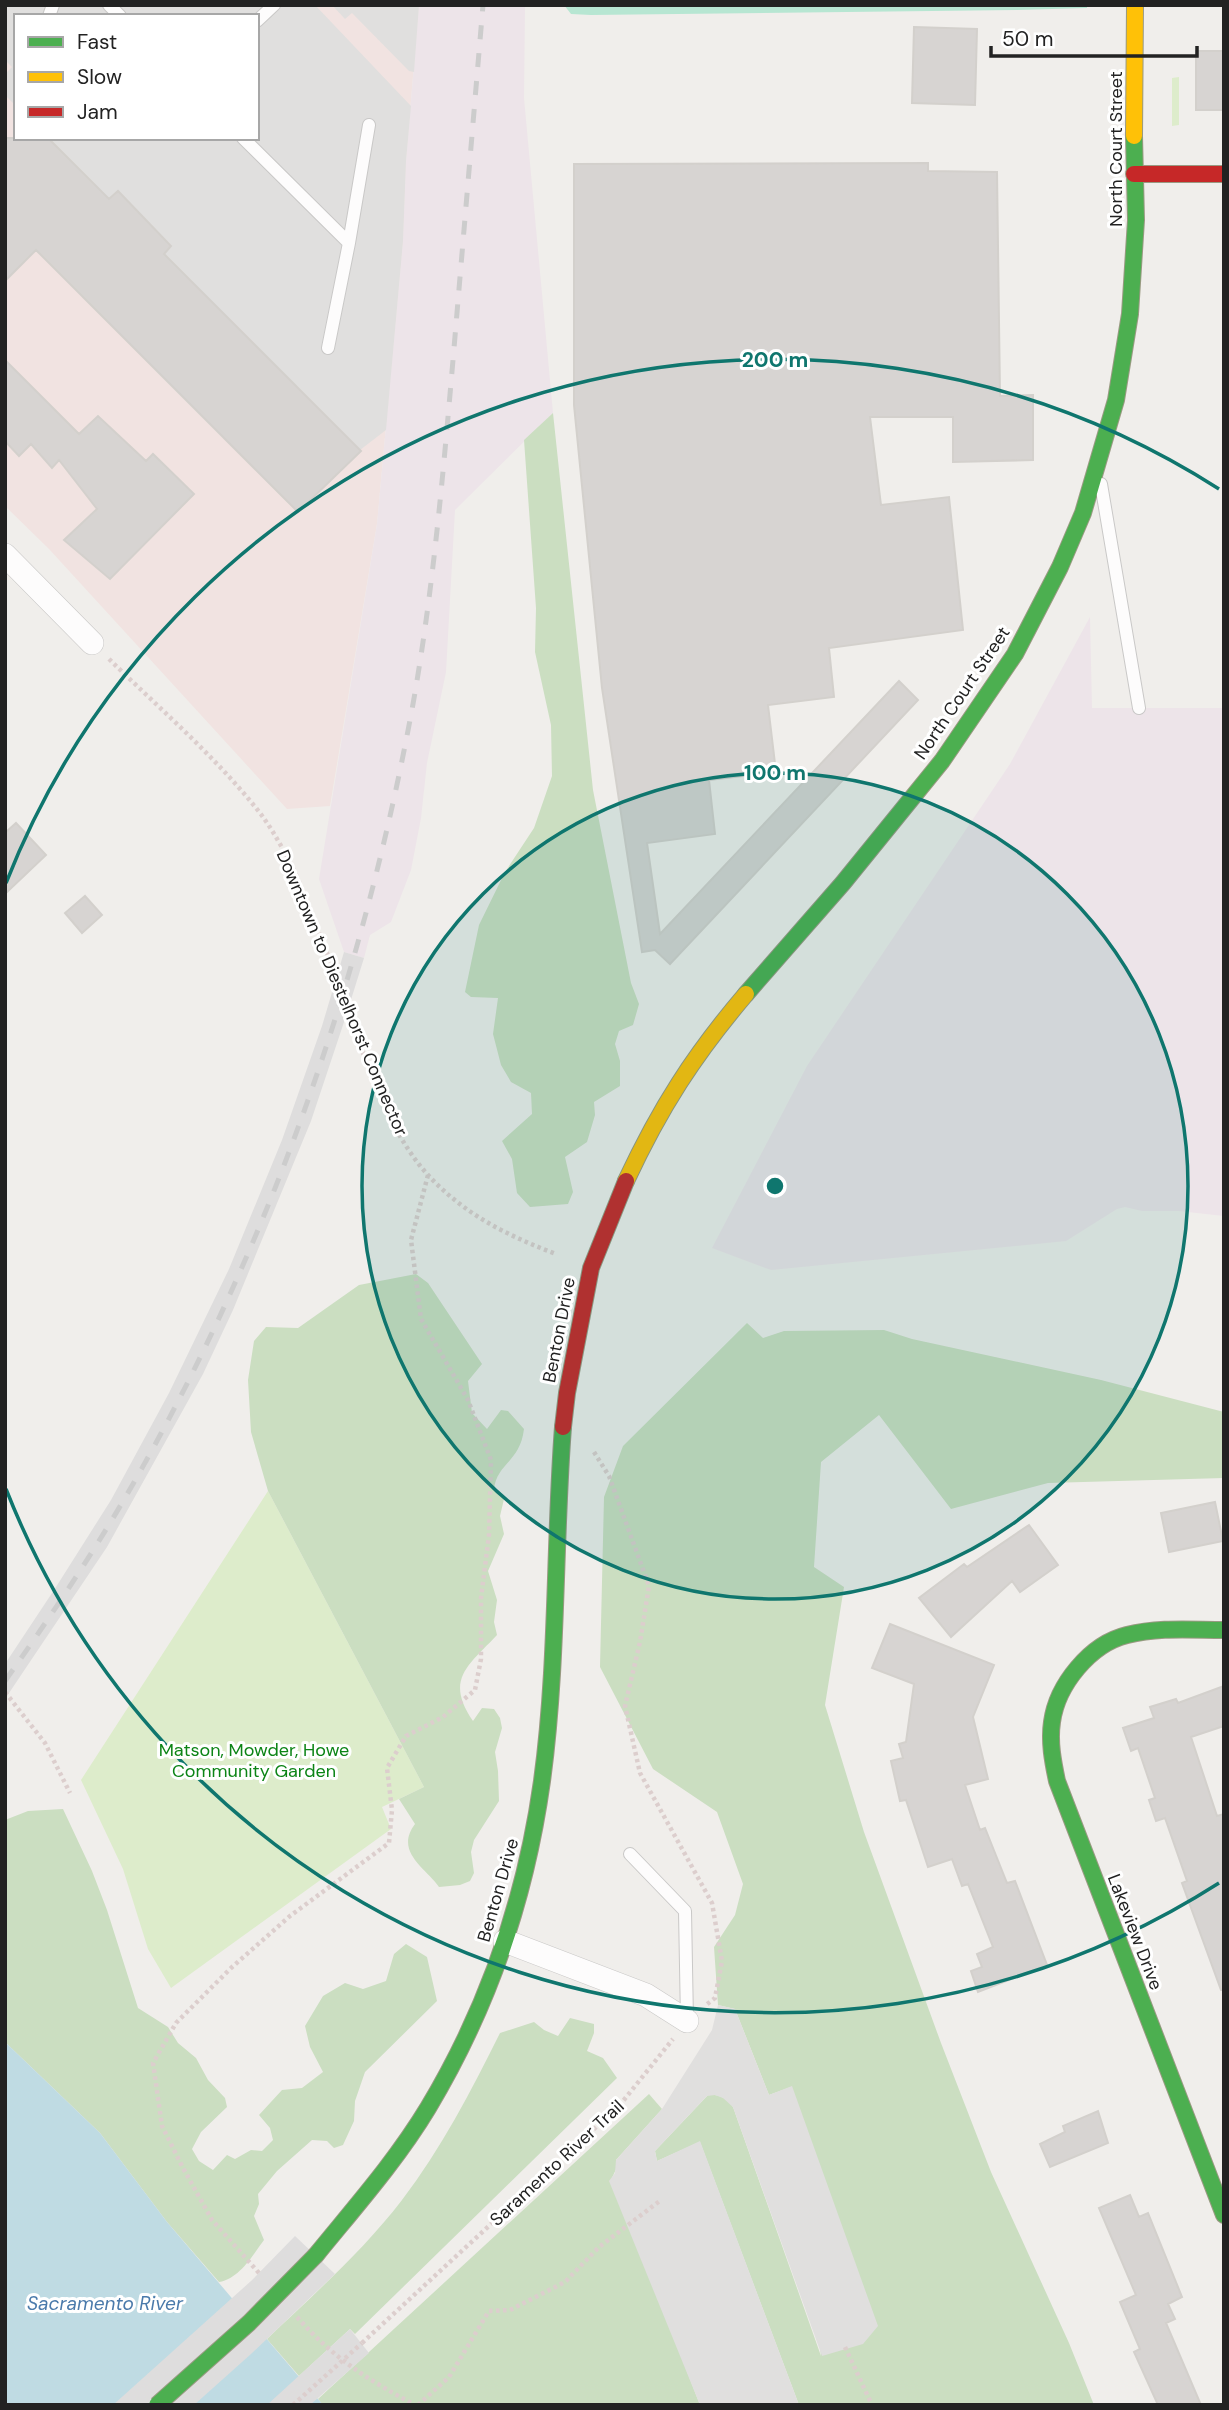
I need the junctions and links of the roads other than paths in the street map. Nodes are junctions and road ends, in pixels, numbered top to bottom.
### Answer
1 (274, 5) edge
2 (1135, 5) edge
3 (259, 19) edge
4 (369, 124) dead end
5 (245, 140) edge
6 (1134, 173) junction
7 (1224, 174) edge
8 (349, 243) junction
9 (328, 348) dead end
10 (1098, 462) junction
11 (5, 555) edge
12 (99, 650) road end
13 (1139, 708) dead end
14 (591, 1268) joint
15 (1224, 1630) edge
16 (630, 1854) dead end
17 (505, 1941) junction
18 (687, 2021) joint
19 (1224, 2216) edge
20 (157, 2405) edge

1 - 3 lane
2 - 6 street, North Court Street
4 - 8 lane
5 - 8 lane
6 - 7 street
6 - 10 street, North Court Street
8 - 9 lane
10 - 13 lane
10 - 14 street, North Court Street
11 - 12 street
14 - 17 street, Benton Drive
15 - 19 street, Lakeview Drive
16 - 18 lane
17 - 18 street
17 - 20 street, Benton Drive, bridge

